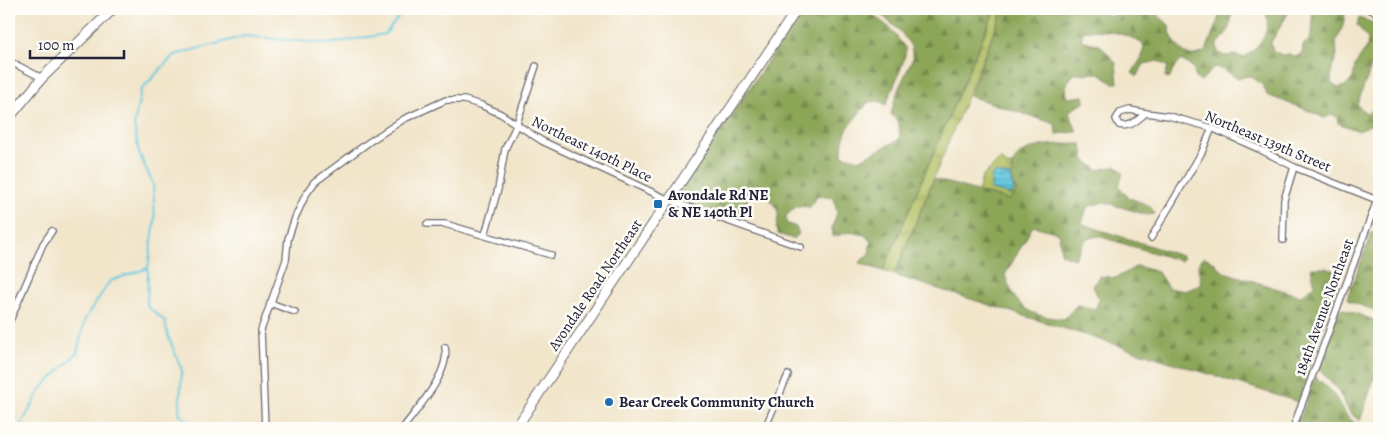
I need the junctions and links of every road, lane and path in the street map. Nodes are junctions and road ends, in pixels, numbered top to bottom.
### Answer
1 (113, 9) edge
2 (797, 9) edge
3 (1368, 9) edge
4 (1379, 13) edge
5 (9, 61) edge
6 (536, 66) dead end
7 (42, 78) junction
8 (1146, 113) junction
9 (9, 118) edge
10 (516, 126) junction
11 (1212, 128) junction
12 (1294, 167) junction
13 (1378, 198) edge
14 (669, 200) junction
15 (427, 224) dead end
16 (52, 231) dead end
17 (485, 235) junction
18 (1151, 238) dead end
19 (1283, 240) dead end
20 (802, 247) dead end
21 (551, 255) dead end
22 (270, 303) junction
23 (295, 312) dead end
24 (9, 323) edge
25 (445, 347) dead end
26 (788, 375) dead end
27 (265, 428) edge
28 (403, 428) edge
29 (516, 428) edge
30 (765, 428) edge
31 (1293, 428) edge

1 - 7 main road
2 - 14 main road, Avondale Road Northeast
3 - 4 street
5 - 7 street
6 - 10 street
7 - 9 main road
8 - 8 street, Northeast 139th Street
8 - 11 street, Northeast 139th Street
10 - 14 street, Northeast 140th Place
10 - 17 street
10 - 22 street, Northeast 140th Place
11 - 12 street, Northeast 139th Street
11 - 18 street
12 - 13 street, Northeast 139th Street
12 - 19 street
13 - 31 street, 184th Avenue Northeast
14 - 20 street, Northeast 140th Place
14 - 29 main road, Avondale Road Northeast
15 - 17 street
16 - 24 street
17 - 21 street
22 - 23 street
22 - 27 street, Northeast 140th Place
25 - 28 street
26 - 30 street

